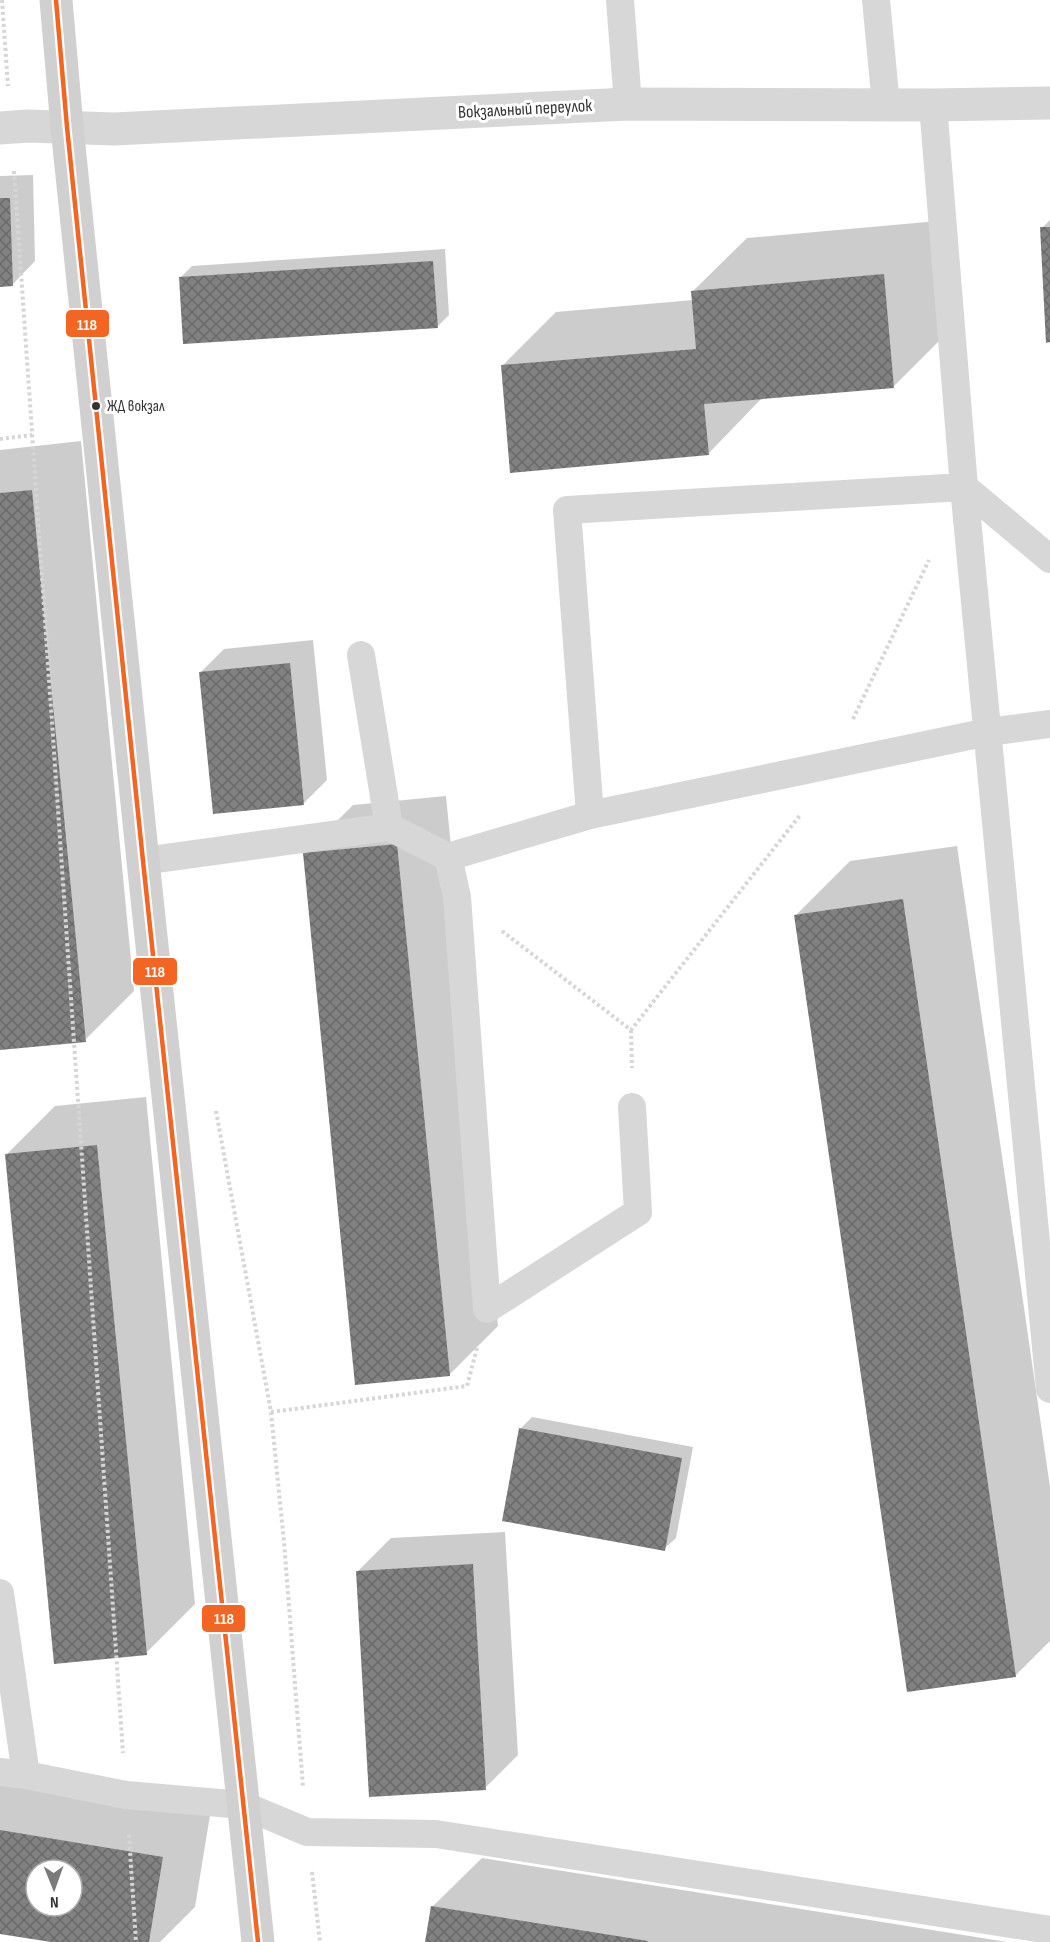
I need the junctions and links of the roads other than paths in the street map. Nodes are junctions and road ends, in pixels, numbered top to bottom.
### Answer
1 (56, 0) edge
2 (620, 0) edge
3 (876, 0) edge
4 (1050, 103) edge
5 (628, 104) junction
6 (886, 105) junction
7 (933, 105) junction
8 (68, 127) junction
9 (0, 128) edge
10 (964, 487) junction
11 (1050, 560) edge
12 (360, 655) dead end
13 (1050, 724) edge
14 (988, 732) junction
15 (590, 815) junction
16 (388, 827) junction
17 (448, 857) junction
18 (143, 861) junction
19 (632, 1107) dead end
20 (1050, 1389) edge
21 (0, 1593) edge
22 (13, 1774) edge
23 (243, 1805) junction
24 (1050, 1930) edge
25 (258, 1942) edge

1 - 8 main road
2 - 5 lane
3 - 6 lane
4 - 7 street, Вокзальный переулок
5 - 6 street, Вокзальный переулок
5 - 8 street, Вокзальный переулок
6 - 7 street, Вокзальный переулок
7 - 10 lane
8 - 9 street, Вокзальный переулок
8 - 18 main road
10 - 11 lane
10 - 14 lane
10 - 15 lane
12 - 16 lane
13 - 14 lane
14 - 15 lane
14 - 20 lane
15 - 17 lane
16 - 17 lane
16 - 18 lane
17 - 19 lane
18 - 23 main road
21 - 22 lane
22 - 23 lane
23 - 24 lane
23 - 25 main road

